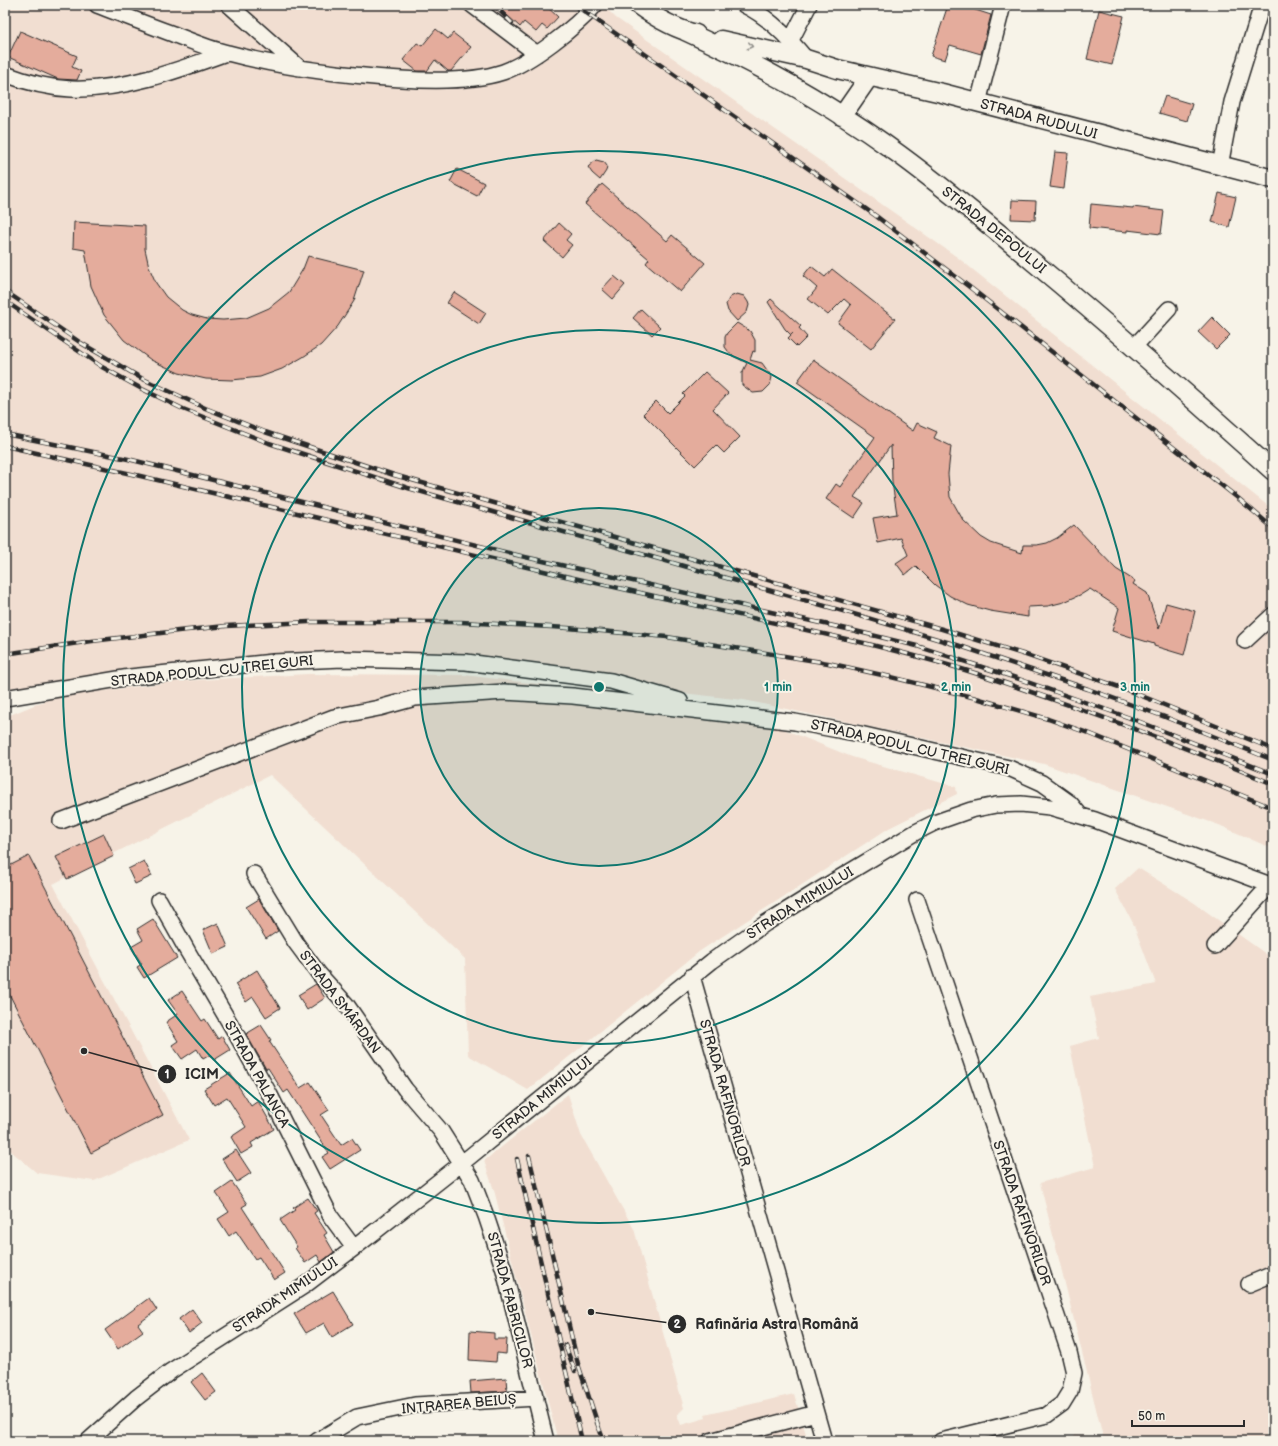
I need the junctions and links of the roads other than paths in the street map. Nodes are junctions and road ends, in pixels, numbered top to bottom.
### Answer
1 (97, 5) edge
2 (229, 5) edge
3 (472, 5) edge
4 (594, 5) edge
5 (744, 5) edge
6 (809, 5) edge
7 (1003, 5) edge
8 (1262, 5) edge
9 (645, 7) edge
10 (685, 31) junction
11 (791, 40) junction
12 (226, 53) junction
13 (537, 54) junction
14 (806, 59) junction
15 (301, 69) junction
16 (5, 74) edge
17 (869, 76) junction
18 (978, 103) junction
19 (842, 116) junction
20 (1220, 166) junction
21 (1273, 179) edge
22 (1169, 309) dead end
23 (1134, 347) junction
24 (1273, 471) edge
25 (1273, 615) edge
26 (1245, 641) dead end
27 (5, 698) edge
28 (726, 713) junction
29 (1080, 815) junction
30 (61, 821) dead end
31 (254, 874) dead end
32 (1272, 885) edge
33 (159, 900) dead end
34 (917, 900) dead end
35 (1215, 946) dead end
36 (692, 976) junction
37 (462, 1163) junction
38 (354, 1248) junction
39 (1273, 1274) edge
40 (1249, 1284) dead end
41 (536, 1398) junction
42 (816, 1413) junction
43 (88, 1441) edge
44 (316, 1441) edge
45 (546, 1441) edge
46 (710, 1441) edge
47 (824, 1441) edge
48 (941, 1441) edge

1 - 12 street
2 - 15 street
3 - 13 street
4 - 13 street
5 - 11 street
6 - 11 street
7 - 18 street
8 - 20 street
9 - 10 main road, STRADA RUDULUI
10 -> 14 main road, STRADA RUDULUI
10 - 19 main road, STRADA DEPOULUI
11 - 14 street
12 - 15 street
12 - 16 street
13 - 15 street
14 - 17 main road, STRADA RUDULUI
17 - 18 main road, STRADA RUDULUI
17 - 19 main road
18 - 20 main road, STRADA RUDULUI
19 - 23 main road, STRADA DEPOULUI
20 - 21 main road, STRADA RUDULUI
22 - 23 street
23 - 24 main road, STRADA DEPOULUI
25 - 26 street
27 - 28 street, STRADA PODUL CU TREI GURI
28 - 29 street, STRADA PODUL CU TREI GURI
28 - 30 street, STRADA PODUL CU TREI GURI
29 - 32 street, STRADA MIMIULUI
29 - 36 street, STRADA MIMIULUI
31 - 37 street, STRADA SMÂRDAN
32 - 35 street
33 - 38 street, STRADA PALANCA
34 - 48 street, STRADA RAFINORILOR
36 - 37 street, STRADA MIMIULUI
36 - 42 street, STRADA RAFINORILOR
37 - 38 street, STRADA MIMIULUI
37 - 41 street, STRADA FABRICILOR
38 - 43 street, STRADA MIMIULUI
39 - 40 street
41 - 44 street, INTRAREA BEIUȘ
41 - 45 street, STRADA FABRICILOR
42 - 46 street
42 - 47 street, STRADA RAFINORILOR

